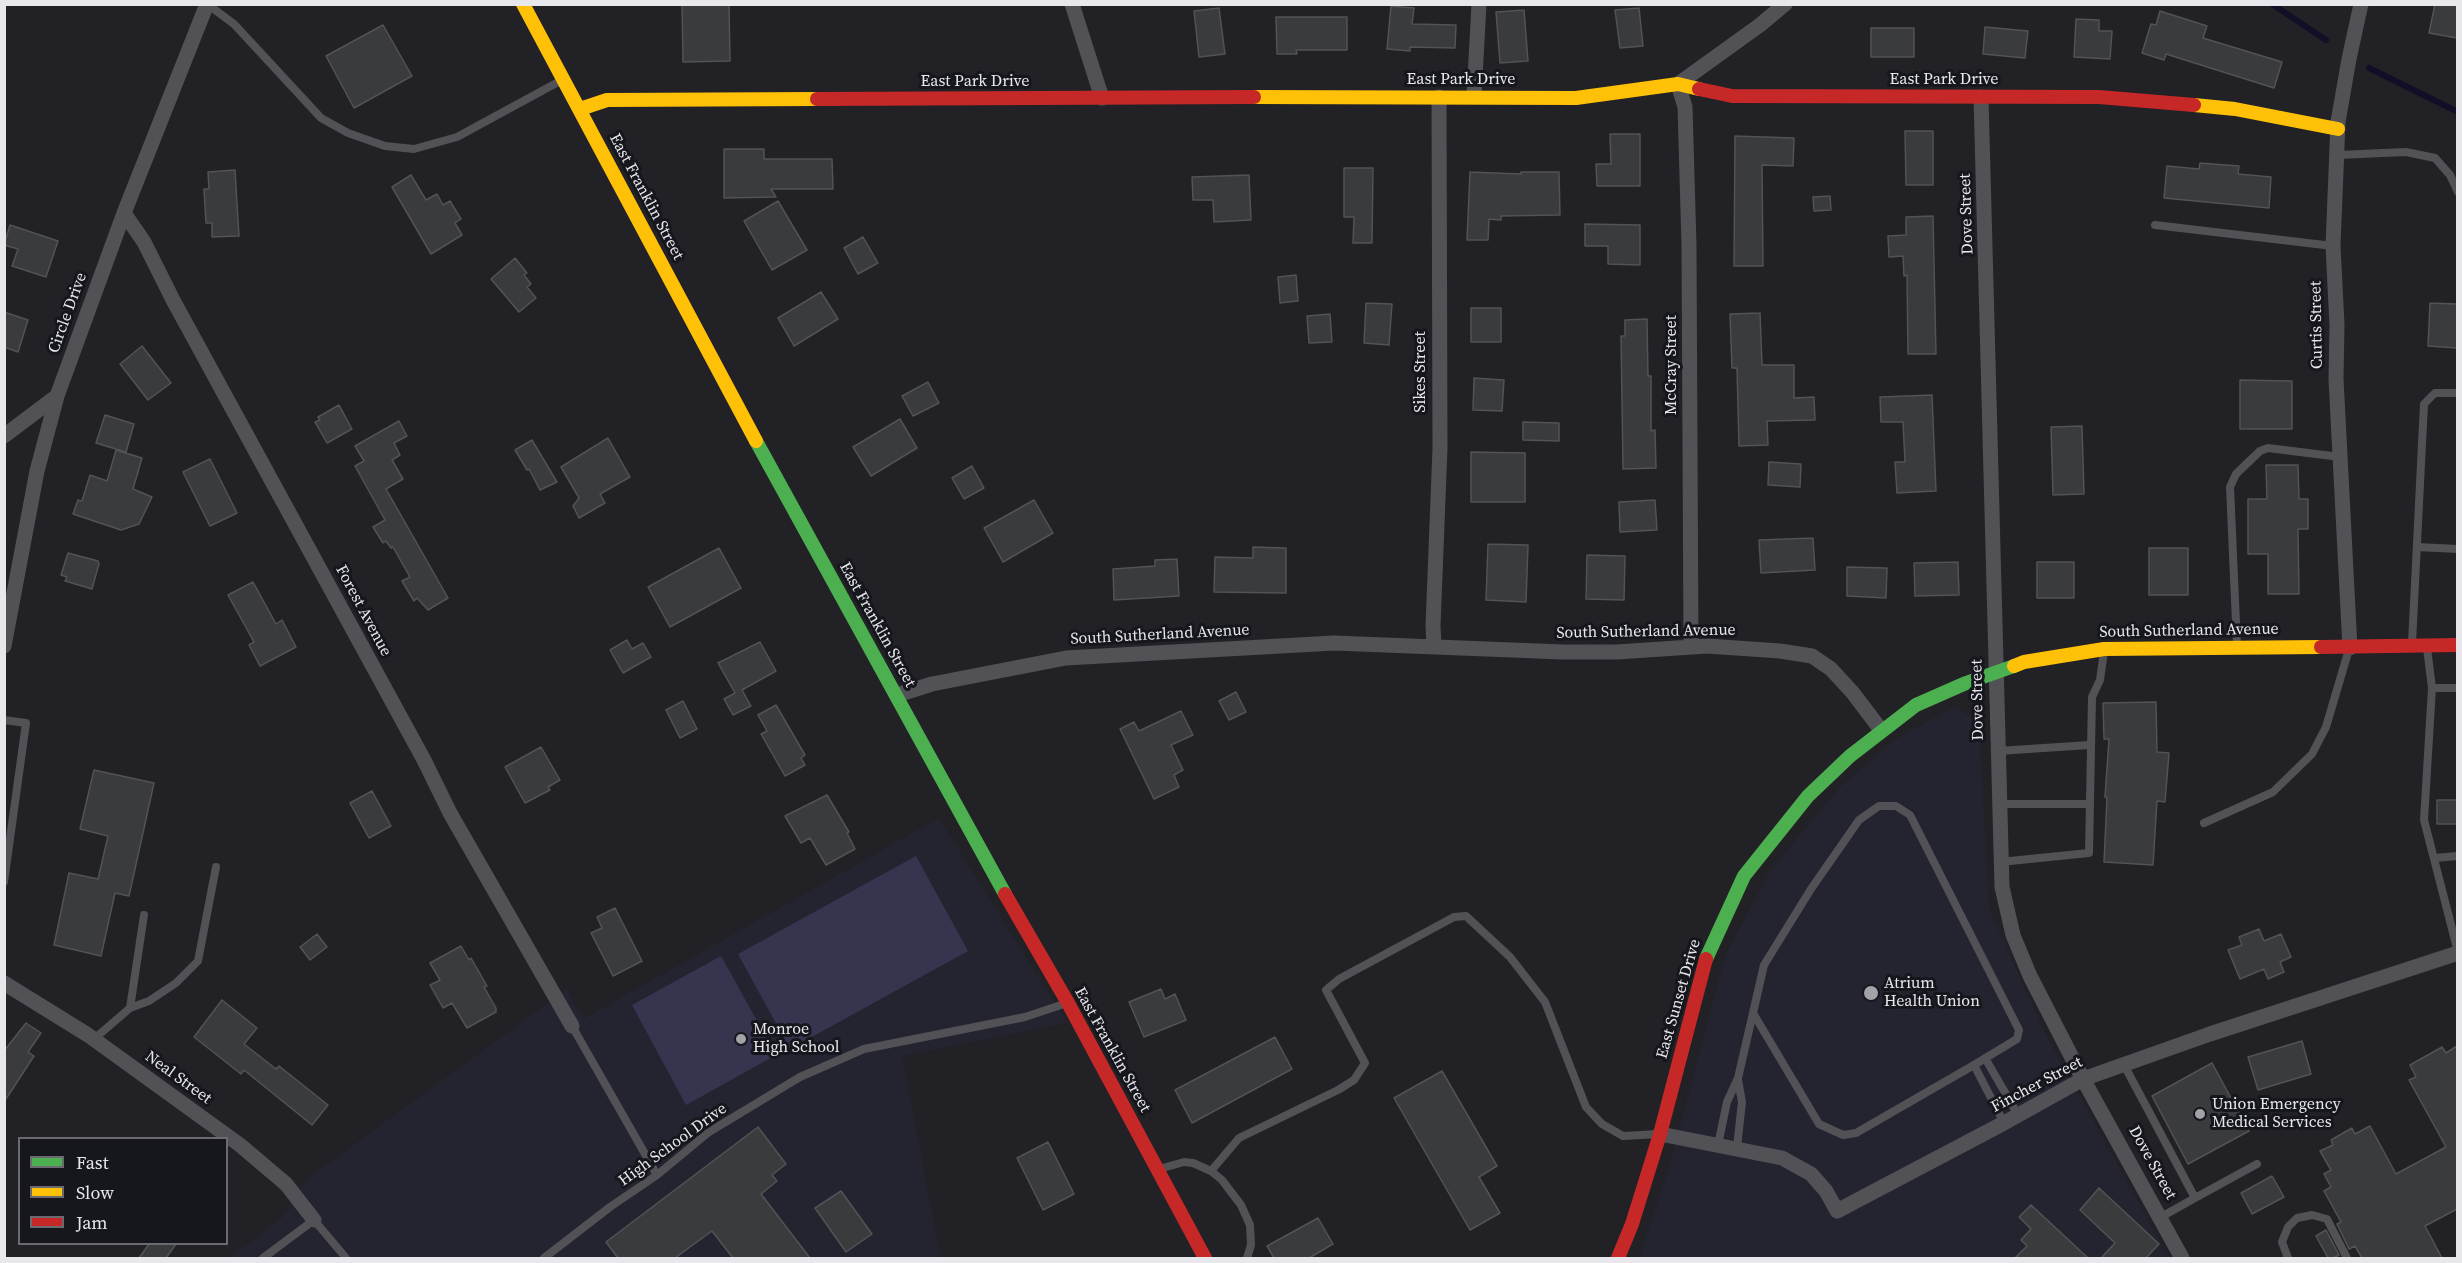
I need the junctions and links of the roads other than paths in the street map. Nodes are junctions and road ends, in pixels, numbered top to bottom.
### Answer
1 (207, 4) edge
2 (523, 4) edge
3 (1072, 4) edge
4 (1479, 4) edge
5 (1785, 4) edge
6 (2361, 4) edge
7 (563, 79) junction
8 (1678, 84) junction
9 (1474, 96) junction
10 (1439, 97) junction
11 (1981, 97) junction
12 (1101, 98) junction
13 (580, 109) junction
14 (2338, 129) junction
15 (2338, 155) junction
16 (2457, 192) edge
17 (124, 213) junction
18 (2155, 225) dead end
19 (2333, 246) junction
20 (2457, 393) edge
21 (57, 396) junction
22 (4, 436) edge
23 (2340, 457) junction
24 (2417, 547) junction
25 (2457, 549) edge
26 (2457, 645) edge
27 (4, 646) edge
28 (1434, 646) junction
29 (2412, 646) junction
30 (2427, 646) junction
31 (1691, 647) junction
32 (2237, 647) junction
33 (2350, 648) junction
34 (2104, 649) junction
35 (1996, 673) junction
36 (2432, 688) junction
37 (2457, 688) edge
38 (897, 695) junction
39 (4, 720) edge
40 (1881, 730) junction
41 (2089, 746) junction
42 (1997, 751) junction
43 (1998, 804) junction
44 (2090, 804) junction
45 (2204, 823) dead end
46 (2457, 856) edge
47 (2434, 858) junction
48 (2000, 862) junction
49 (216, 867) dead end
50 (4, 882) edge
51 (144, 915) dead end
52 (2457, 952) edge
53 (4, 983) edge
54 (1068, 1003) junction
55 (130, 1008) junction
56 (1753, 1013) junction
57 (572, 1026) joint
58 (94, 1039) junction
59 (1985, 1058) junction
60 (2123, 1064) junction
61 (1974, 1065) junction
62 (1738, 1078) junction
63 (2083, 1079) junction
64 (2011, 1119) junction
65 (1660, 1134) junction
66 (1718, 1145) junction
67 (1737, 1147) junction
68 (2257, 1164) dead end
69 (1158, 1170) junction
70 (1211, 1171) junction
71 (657, 1175) junction
72 (2195, 1198) junction
73 (2161, 1217) junction
74 (314, 1220) junction
75 (263, 1258) edge
76 (346, 1258) edge
77 (544, 1258) edge
78 (1205, 1258) edge
79 (1247, 1258) edge
80 (1618, 1258) edge
81 (2182, 1258) edge
82 (2288, 1258) edge
83 (2347, 1258) edge

1 - 7 lane
1 - 17 street, Circle Drive
2 - 7 street, East Franklin Street
3 - 12 street
4 - 9 street
5 - 8 street
6 - 14 street, Curtis Street
7 - 13 street, East Franklin Street
8 - 9 street, East Park Drive
8 - 11 street, East Park Drive
8 - 31 street, McCray Street
9 - 10 street, East Park Drive
10 - 12 street, East Park Drive
10 - 28 street, Sikes Street
11 - 14 street, East Park Drive
11 - 35 street, Dove Street
12 - 13 street, East Park Drive
13 - 38 street, East Franklin Street
14 - 15 street, Curtis Street
15 - 16 lane
15 - 19 street, Curtis Street
17 - 21 street, Circle Drive
17 - 57 street, Forest Avenue
18 - 19 lane
19 - 23 street, Curtis Street
20 - 24 lane
21 - 22 street
21 - 27 street, Circle Drive
23 - 32 lane
23 - 33 street, Curtis Street
24 - 25 lane
24 - 29 lane
26 - 30 street, South Sutherland Avenue
28 - 31 street, South Sutherland Avenue
28 - 38 street, South Sutherland Avenue
29 - 30 street, South Sutherland Avenue
29 - 33 street, South Sutherland Avenue
30 - 36 lane
31 - 40 street, South Sutherland Avenue
32 - 33 street, South Sutherland Avenue
32 - 34 street, South Sutherland Avenue
33 - 45 lane
34 - 35 street, South Sutherland Avenue
34 - 41 lane
35 - 40 street, South Sutherland Avenue
35 - 42 street, Dove Street
36 - 37 lane
36 - 47 lane
38 - 54 street, East Franklin Street
39 - 50 lane
40 - 65 street, East Sunset Drive
41 - 42 lane
41 - 44 lane
42 - 43 street, Dove Street
43 - 44 lane
43 - 48 street, Dove Street
44 - 48 lane
46 - 47 lane
47 - 52 lane
48 - 63 street, Dove Street
49 - 55 lane
51 - 55 lane
52 - 60 street, Fincher Street
53 - 58 street, Neal Street
54 - 69 street, East Franklin Street
54 - 71 lane, High School Drive
55 - 58 lane
56 - 59 lane
56 - 61 lane
56 - 62 lane
57 - 71 lane
58 - 74 street, Neal Street
59 - 61 lane
59 - 64 lane
60 - 63 street, Fincher Street
60 - 72 lane
61 - 64 lane
62 - 66 lane
62 - 67 lane
63 - 64 street, Fincher Street
63 - 73 street, Dove Street
64 - 67 street, Fincher Street
65 - 66 street, Fincher Street
65 - 70 lane
65 - 80 street, East Sunset Drive
66 - 67 street, Fincher Street
68 - 72 lane
69 - 70 lane
69 - 78 street, East Franklin Street
70 - 79 lane
71 - 77 lane, High School Drive
72 - 73 lane
73 - 81 street, Dove Street
74 - 75 lane
74 - 76 lane
82 - 83 lane

